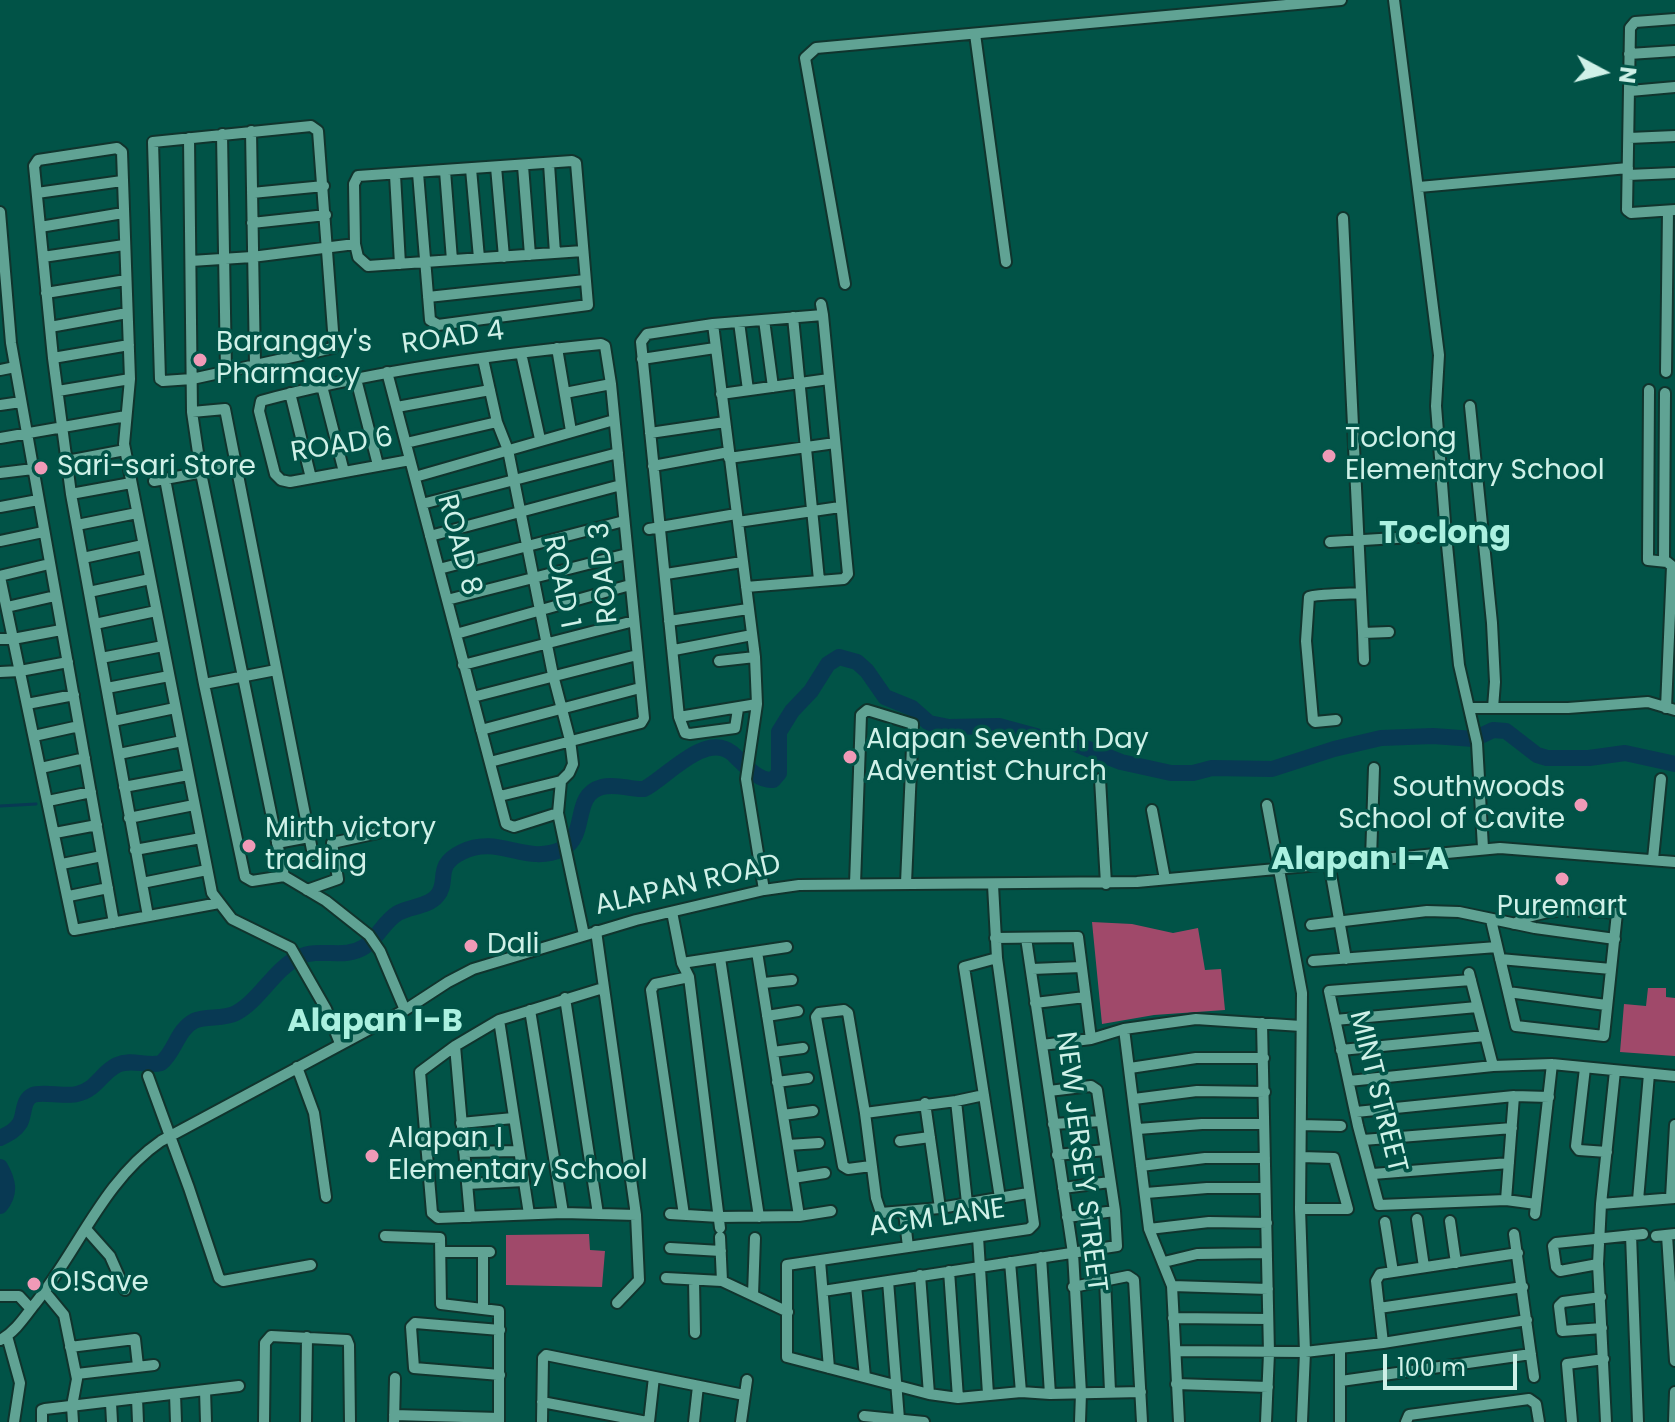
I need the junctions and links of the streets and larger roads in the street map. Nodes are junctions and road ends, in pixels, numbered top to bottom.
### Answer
1 (1341, 0) edge
2 (1394, 0) edge
3 (1675, 19) edge
4 (975, 34) junction
5 (1675, 51) edge
6 (1629, 54) junction
7 (1675, 87) edge
8 (1630, 91) junction
9 (251, 131) junction
10 (222, 134) junction
11 (1675, 136) edge
12 (189, 138) junction
13 (1629, 138) junction
14 (549, 164) junction
15 (523, 166) junction
16 (496, 167) junction
17 (471, 169) junction
18 (445, 171) junction
19 (1628, 172) junction
20 (418, 173) junction
21 (1675, 173) edge
22 (395, 175) junction
23 (122, 181) junction
24 (324, 186) junction
25 (1419, 187) junction
26 (37, 193) junction
27 (252, 193) junction
28 (1672, 210) edge
29 (0, 212) edge
30 (123, 213) junction
31 (326, 215) junction
32 (1343, 218) dead end
33 (252, 223) junction
34 (40, 227) junction
35 (355, 244) junction
36 (1672, 244) edge
37 (124, 245) junction
38 (328, 246) junction
39 (583, 251) junction
40 (555, 253) junction
41 (530, 255) junction
42 (43, 257) junction
43 (252, 257) junction
44 (504, 257) junction
45 (479, 258) junction
46 (225, 259) junction
47 (452, 260) junction
48 (191, 261) junction
49 (425, 262) junction
50 (1006, 262) dead end
51 (400, 264) junction
52 (1671, 278) edge
53 (126, 280) junction
54 (585, 280) junction
55 (845, 284) dead end
56 (46, 293) junction
57 (428, 297) junction
58 (4, 307) edge
59 (1671, 310) edge
60 (127, 313) junction
61 (793, 317) junction
62 (764, 320) junction
63 (739, 322) junction
64 (713, 324) junction
65 (50, 327) junction
66 (1671, 336) edge
67 (129, 345) junction
68 (605, 346) joint
69 (557, 348) junction
70 (715, 348) junction
71 (521, 353) junction
72 (53, 358) junction
73 (483, 359) junction
74 (642, 359) junction
75 (255, 365) junction
76 (15, 367) junction
77 (1669, 367) edge
78 (0, 370) edge
79 (226, 371) junction
80 (387, 372) junction
81 (130, 379) junction
82 (192, 379) junction
83 (356, 379) junction
84 (829, 379) junction
85 (800, 383) junction
86 (611, 384) junction
87 (322, 386) junction
88 (773, 387) junction
89 (490, 390) junction
90 (748, 390) junction
91 (1649, 390) dead end
92 (58, 391) junction
93 (290, 393) junction
94 (565, 393) junction
95 (1665, 393) dead end
96 (721, 394) junction
97 (21, 402) junction
98 (0, 405) edge
99 (1470, 406) dead end
100 (397, 407) junction
101 (192, 412) junction
102 (126, 416) junction
103 (614, 420) junction
104 (497, 422) junction
105 (725, 422) junction
106 (63, 428) junction
107 (571, 431) junction
108 (27, 433) junction
109 (650, 433) junction
110 (0, 438) edge
111 (540, 439) junction
112 (406, 443) junction
113 (835, 443) junction
114 (807, 447) junction
115 (125, 450) junction
116 (508, 450) junction
117 (618, 453) junction
118 (729, 455) junction
119 (410, 460) junction
120 (67, 461) junction
121 (378, 465) junction
122 (236, 466) junction
123 (653, 466) junction
124 (33, 469) junction
125 (344, 472) junction
126 (0, 473) edge
127 (201, 473) junction
128 (415, 477) junction
129 (311, 478) junction
130 (513, 479) junction
131 (281, 480) joint
132 (131, 483) junction
133 (621, 485) junction
134 (71, 494) junction
135 (38, 500) junction
136 (422, 504) junction
137 (0, 507) edge
138 (840, 507) junction
139 (814, 511) junction
140 (521, 512) junction
141 (137, 513) junction
142 (737, 518) junction
143 (624, 521) junction
144 (77, 525) junction
145 (654, 528) junction
146 (43, 532) junction
147 (1446, 535) junction
148 (430, 536) junction
149 (0, 541) edge
150 (1358, 541) junction
151 (1330, 542) dead end
152 (143, 545) junction
153 (529, 546) junction
154 (627, 554) junction
155 (83, 558) junction
156 (742, 562) junction
157 (1664, 562) junction
158 (49, 564) junction
159 (439, 569) junction
160 (666, 574) junction
161 (0, 576) edge
162 (534, 577) junction
163 (150, 579) junction
164 (819, 580) junction
165 (630, 585) junction
166 (746, 587) junction
167 (89, 592) junction
168 (1360, 593) junction
169 (55, 596) junction
170 (447, 600) junction
171 (7, 607) junction
172 (748, 609) junction
173 (540, 610) junction
174 (156, 611) junction
175 (634, 621) junction
176 (669, 621) junction
177 (95, 624) junction
178 (61, 630) junction
179 (1389, 632) dead end
180 (1363, 633) junction
181 (456, 634) junction
182 (752, 635) junction
183 (0, 639) edge
184 (13, 639) junction
185 (548, 643) junction
186 (163, 646) junction
187 (674, 650) junction
188 (637, 655) junction
189 (755, 657) junction
190 (101, 658) junction
191 (1364, 660) dead end
192 (719, 661) dead end
193 (68, 662) junction
194 (463, 665) junction
195 (276, 670) junction
196 (20, 671) junction
197 (0, 672) edge
198 (553, 675) junction
199 (169, 676) junction
200 (243, 676) junction
201 (204, 684) junction
202 (107, 688) junction
203 (640, 688) junction
204 (74, 695) junction
205 (473, 697) junction
206 (27, 704) junction
207 (757, 704) junction
208 (563, 707) junction
209 (175, 708) junction
210 (1470, 708) junction
211 (1493, 708) junction
212 (738, 709) junction
213 (1671, 709) edge
214 (679, 717) junction
215 (1336, 720) dead end
216 (113, 721) junction
217 (79, 726) junction
218 (481, 730) junction
219 (34, 736) junction
220 (570, 740) junction
221 (182, 741) junction
222 (119, 754) junction
223 (85, 758) junction
224 (490, 762) junction
225 (41, 768) junction
226 (1374, 768) dead end
227 (188, 775) junction
228 (1100, 779) dead end
229 (1661, 779) dead end
230 (561, 781) junction
231 (124, 787) junction
232 (91, 792) junction
233 (500, 796) junction
234 (48, 801) junction
235 (194, 805) junction
236 (1267, 805) dead end
237 (1152, 810) dead end
238 (558, 813) junction
239 (129, 818) junction
240 (97, 825) junction
241 (55, 833) junction
242 (378, 833) dead end
243 (309, 837) junction
244 (201, 838) junction
245 (277, 843) junction
246 (1483, 848) junction
247 (135, 850) junction
248 (313, 855) dead end
249 (102, 856) junction
250 (1371, 859) junction
251 (1653, 859) junction
252 (1675, 862) edge
253 (1329, 863) junction
254 (62, 864) junction
255 (1277, 867) junction
256 (207, 870) junction
257 (284, 876) junction
258 (1165, 879) junction
259 (142, 883) junction
260 (906, 883) junction
261 (855, 884) junction
262 (1106, 884) junction
263 (993, 885) junction
264 (108, 888) junction
265 (307, 890) junction
266 (764, 890) junction
267 (69, 896) junction
268 (219, 903) junction
269 (672, 912) junction
270 (148, 916) junction
271 (1491, 920) junction
272 (1339, 921) junction
273 (114, 923) junction
274 (1514, 924) junction
275 (1311, 925) dead end
276 (596, 931) junction
277 (584, 935) junction
278 (995, 938) junction
279 (1026, 938) junction
280 (1615, 939) junction
281 (787, 947) dead end
282 (1497, 947) junction
283 (757, 952) junction
284 (720, 958) junction
285 (997, 958) junction
286 (1346, 959) junction
287 (1500, 959) junction
288 (1313, 961) dead end
289 (682, 963) junction
290 (1081, 967) junction
291 (1032, 969) junction
292 (1611, 969) junction
293 (689, 977) junction
294 (792, 980) dead end
295 (764, 983) junction
296 (603, 988) junction
297 (1508, 992) junction
298 (1085, 997) junction
299 (565, 998) junction
300 (1035, 1003) junction
301 (1606, 1005) junction
302 (1477, 1007) junction
303 (405, 1010) junction
304 (530, 1010) junction
305 (798, 1011) dead end
306 (767, 1016) junction
307 (499, 1020) junction
308 (1335, 1020) junction
309 (1262, 1023) junction
310 (1301, 1026) junction
311 (1124, 1029) junction
312 (1485, 1036) junction
313 (1091, 1039) junction
314 (340, 1043) junction
315 (1042, 1045) junction
316 (455, 1046) junction
317 (803, 1048) dead end
318 (1341, 1050) junction
319 (773, 1052) junction
320 (1264, 1058) junction
321 (1552, 1064) junction
322 (1493, 1066) junction
323 (297, 1067) junction
324 (1130, 1068) junction
325 (1585, 1068) junction
326 (1615, 1071) junction
327 (1649, 1074) junction
328 (148, 1076) dead end
329 (1675, 1076) edge
330 (808, 1078) dead end
331 (1349, 1081) junction
332 (777, 1082) junction
333 (1049, 1091) junction
334 (1265, 1092) junction
335 (984, 1095) junction
336 (1514, 1096) junction
337 (1549, 1097) junction
338 (1134, 1099) junction
339 (956, 1101) junction
340 (925, 1103) junction
341 (813, 1111) dead end
342 (1356, 1112) junction
343 (865, 1113) junction
344 (783, 1115) junction
345 (513, 1118) junction
346 (1101, 1121) junction
347 (461, 1123) junction
348 (1053, 1124) junction
349 (1264, 1124) junction
350 (1301, 1125) junction
351 (1675, 1125) edge
352 (1341, 1126) dead end
353 (1512, 1128) junction
354 (1138, 1129) junction
355 (169, 1137) junction
356 (930, 1137) junction
357 (1363, 1140) junction
358 (900, 1141) dead end
359 (819, 1143) dead end
360 (788, 1145) junction
361 (1105, 1150) junction
362 (518, 1151) junction
363 (464, 1152) junction
364 (1607, 1152) junction
365 (1057, 1155) junction
366 (1301, 1157) junction
367 (1265, 1158) junction
368 (1509, 1163) junction
369 (871, 1166) junction
370 (1141, 1166) junction
371 (825, 1173) dead end
372 (1373, 1174) junction
373 (793, 1178) junction
374 (524, 1181) junction
375 (1110, 1182) junction
376 (467, 1184) junction
377 (1063, 1188) junction
378 (1265, 1188) junction
379 (1028, 1193) junction
380 (1146, 1193) junction
381 (326, 1197) dead end
382 (1000, 1198) junction
383 (1673, 1198) edge
384 (1506, 1200) junction
385 (1638, 1200) junction
386 (967, 1203) junction
387 (1601, 1204) junction
388 (940, 1208) junction
389 (1300, 1209) junction
390 (831, 1211) dead end
391 (1115, 1211) junction
392 (904, 1212) junction
393 (563, 1213) junction
394 (529, 1214) junction
395 (598, 1214) junction
396 (670, 1214) dead end
397 (636, 1215) junction
398 (684, 1215) junction
399 (799, 1216) junction
400 (470, 1217) junction
401 (759, 1217) junction
402 (1067, 1217) junction
403 (1417, 1219) dead end
404 (1450, 1221) dead end
405 (1385, 1222) dead end
406 (1267, 1223) junction
407 (720, 1227) junction
408 (86, 1229) junction
409 (1149, 1229) junction
410 (1514, 1234) dead end
411 (1643, 1234) dead end
412 (1631, 1235) junction
413 (1666, 1235) edge
414 (385, 1236) dead end
415 (978, 1237) junction
416 (1600, 1237) junction
417 (755, 1238) dead end
418 (908, 1247) junction
419 (670, 1248) dead end
420 (721, 1251) junction
421 (442, 1252) junction
422 (1073, 1253) junction
423 (1267, 1253) junction
424 (1518, 1253) junction
425 (1041, 1257) junction
426 (820, 1261) junction
427 (1010, 1262) junction
428 (1164, 1262) junction
429 (1456, 1263) junction
430 (1598, 1264) junction
431 (311, 1265) dead end
432 (980, 1266) junction
433 (1424, 1267) junction
434 (949, 1271) junction
435 (1393, 1272) junction
436 (920, 1275) junction
437 (666, 1278) dead end
438 (1105, 1279) junction
439 (1672, 1279) edge
440 (694, 1280) junction
441 (722, 1281) junction
442 (888, 1281) junction
443 (856, 1286) junction
444 (1172, 1286) junction
445 (1073, 1287) junction
446 (1523, 1287) junction
447 (1268, 1289) junction
448 (125, 1290) dead end
449 (823, 1291) junction
450 (45, 1292) junction
451 (753, 1295) junction
452 (0, 1296) edge
453 (1601, 1297) junction
454 (617, 1303) dead end
455 (483, 1308) junction
456 (1379, 1308) junction
457 (31, 1309) junction
458 (788, 1312) junction
459 (1173, 1318) junction
460 (1268, 1319) junction
461 (1527, 1320) junction
462 (1674, 1323) edge
463 (1602, 1328) junction
464 (500, 1330) junction
465 (695, 1333) dead end
466 (307, 1337) junction
467 (6, 1341) edge
468 (1383, 1343) junction
469 (70, 1347) junction
470 (1340, 1348) junction
471 (1176, 1351) junction
472 (1305, 1352) junction
473 (1269, 1353) junction
474 (1531, 1354) junction
475 (1604, 1359) junction
476 (1675, 1361) edge
477 (154, 1365) dead end
478 (138, 1366) junction
479 (829, 1368) junction
480 (77, 1374) junction
481 (500, 1375) junction
482 (654, 1377) junction
483 (865, 1377) junction
484 (1534, 1377) dead end
485 (395, 1378) dead end
486 (747, 1380) dead end
487 (1341, 1381) junction
488 (1176, 1384) junction
489 (239, 1386) dead end
490 (698, 1386) junction
491 (897, 1386) junction
492 (1268, 1387) junction
493 (205, 1390) junction
494 (1110, 1391) junction
495 (1021, 1392) junction
496 (1141, 1392) junction
497 (1675, 1392) edge
498 (1081, 1393) junction
499 (175, 1394) junction
500 (929, 1394) junction
501 (988, 1394) junction
502 (1050, 1394) junction
503 (744, 1395) junction
504 (137, 1398) junction
505 (958, 1398) junction
506 (542, 1402) junction
507 (111, 1403) junction
508 (72, 1406) junction
509 (864, 1416) dead end
510 (394, 1418) edge
511 (899, 1419) junction
512 (1407, 1419) edge
513 (499, 1420) edge
514 (14, 1422) edge
515 (42, 1422) edge
516 (73, 1422) edge
517 (112, 1422) edge
518 (138, 1422) edge
519 (176, 1422) edge
520 (206, 1422) edge
521 (264, 1422) edge
522 (306, 1422) edge
523 (350, 1422) edge
524 (542, 1422) edge
525 (648, 1422) edge
526 (694, 1422) edge
527 (741, 1422) edge
528 (924, 1422) edge
529 (1080, 1422) edge
530 (1142, 1422) edge
531 (1179, 1422) edge
532 (1266, 1422) edge
533 (1302, 1422) edge
534 (1340, 1422) edge
535 (1539, 1422) edge
536 (1572, 1422) edge
537 (1606, 1422) edge
538 (1638, 1422) edge
539 (1674, 1422) edge

1 - 4 street
2 - 25 street
3 - 6 street
4 - 50 street
4 - 55 street
5 - 6 street
6 - 8 street
7 - 8 street
8 - 13 street
9 - 10 street
9 - 24 street
9 - 27 street
10 - 12 street
10 - 46 street
11 - 13 street
12 - 48 street
12 - 82 street
13 - 19 street
14 - 15 street
14 - 39 street
14 - 40 street
15 - 16 street
15 - 41 street
16 - 17 street
16 - 44 street
17 - 18 street
17 - 45 street
18 - 20 street
18 - 47 street
19 - 21 street
19 - 25 street
19 - 28 street
20 - 22 street
20 - 49 street
22 - 35 street
22 - 51 street
23 - 26 street
23 - 26 street
23 - 30 street
24 - 27 street
24 - 31 street
25 - 147 street
26 - 34 street
27 - 33 street
28 - 36 street
29 - 58 street
30 - 34 street
30 - 37 street
31 - 33 street
31 - 38 street
32 - 150 street
33 - 43 street
34 - 42 street
35 - 38 street
35 - 51 street
36 - 52 street
37 - 42 street
37 - 53 street
38 - 43 street
38 - 75 street
39 - 40 street
39 - 54 street
40 - 41 street
41 - 44 street
42 - 56 street
43 - 46 street
43 - 75 street
44 - 45 street
45 - 47 street
46 - 48 street
46 - 79 street
47 - 49 street
48 - 82 street
49 - 51 street
49 - 57 street
52 - 59 street
53 - 56 street
53 - 60 street
54 - 57 street
54 - 57 street
56 - 65 street
58 - 76 street
59 - 66 street
60 - 65 street
60 - 67 street
61 - 62 street
61 - 84 street
61 - 85 street
62 - 63 street
62 - 88 street
63 - 64 street
63 - 90 street
64 - 70 street
64 - 74 street
65 - 72 street
66 - 77 street
67 - 72 street
67 - 81 street
68 - 69 street, ROAD 4
68 - 86 street, ROAD 3
69 - 71 street, ROAD 4
69 - 94 street
70 - 74 street
70 - 96 street
71 - 73 street, ROAD 4
71 - 111 street
72 - 92 street
73 - 80 street, ROAD 4
73 - 89 street, ROAD 1
74 - 109 street
75 - 79 street
76 - 78 street
76 - 97 street
79 - 82 street
80 - 83 street, ROAD 4
80 - 100 street, ROAD 8
81 - 92 street
81 - 102 street
82 - 101 street
83 - 87 street, ROAD 4
83 - 121 street
84 - 85 street
84 - 113 street
85 - 88 street
85 - 114 street
86 - 94 street
86 - 103 street, ROAD 3
87 - 93 street, ROAD 4
87 - 125 street
88 - 90 street
89 - 100 street
89 - 104 street, ROAD 1
90 - 96 street
91 - 157 street
92 - 106 street
93 - 129 street
93 - 131 street, ROAD 4
94 - 107 street
95 - 157 street
96 - 105 street
97 - 98 street
97 - 108 street
99 - 211 street
100 - 112 street, ROAD 8
101 - 122 street
101 - 127 street
102 - 106 street
102 - 115 street
103 - 107 street
103 - 117 street, ROAD 3
104 - 112 street
104 - 116 street, ROAD 1
105 - 109 street
105 - 118 street
106 - 108 street
106 - 120 street
107 - 111 street
108 - 110 street
108 - 124 street
109 - 123 street
111 - 116 street
112 - 119 street, ROAD 8
113 - 114 street
113 - 138 street
114 - 118 street
114 - 139 street
115 - 120 street
115 - 132 street
116 - 128 street
116 - 130 street, ROAD 1
117 - 130 street
117 - 133 street, ROAD 3
118 - 123 street
118 - 142 street
119 - 121 street, ROAD 6
119 - 128 street, ROAD 8
120 - 134 street
121 - 125 street, ROAD 6
122 - 127 street
122 - 195 street
123 - 145 street
124 - 126 street
124 - 135 street
125 - 129 street, ROAD 6
127 - 200 street
127 - 201 street
128 - 136 street, ROAD 8
129 - 131 street, ROAD 6
130 - 136 street
130 - 140 street, ROAD 1
132 - 134 street
132 - 141 street
133 - 140 street
133 - 143 street, ROAD 3
134 - 144 street
135 - 137 street
135 - 146 street
136 - 148 street, ROAD 8
138 - 139 street
138 - 164 street
139 - 142 street
139 - 164 street
140 - 148 street
140 - 153 street, ROAD 1
141 - 144 street
141 - 152 street
142 - 145 street
142 - 156 street
143 - 153 street
143 - 154 street, ROAD 3
144 - 155 street
145 - 160 street
146 - 149 street
146 - 158 street
147 - 150 street
147 - 210 street
148 - 159 street, ROAD 8
150 - 151 street
150 - 168 street
152 - 155 street
152 - 163 street
153 - 159 street
153 - 162 street, ROAD 1
154 - 162 street
154 - 165 street, ROAD 3
155 - 167 street
156 - 160 street
156 - 166 street
157 - 213 street
158 - 161 street
158 - 169 street
159 - 170 street, ROAD 8
160 - 176 street
161 - 171 street
162 - 170 street
162 - 173 street, ROAD 1
163 - 167 street
163 - 174 street
164 - 166 street
165 - 173 street
165 - 175 street, ROAD 3
166 - 172 street
167 - 177 street
168 - 180 street
168 - 215 street
169 - 171 street
169 - 178 street
170 - 181 street, ROAD 8
171 - 184 street
172 - 176 street
172 - 182 street
173 - 181 street
173 - 185 street, ROAD 1
174 - 177 street
174 - 186 street
175 - 185 street
175 - 188 street, ROAD 3
176 - 187 street
177 - 190 street
178 - 184 street
178 - 193 street
179 - 180 street
180 - 191 street
181 - 194 street, ROAD 8
182 - 187 street
182 - 189 street
183 - 184 street
184 - 196 street
185 - 194 street
185 - 198 street, ROAD 1
186 - 190 street
186 - 199 street
187 - 214 street
188 - 198 street
188 - 203 street, ROAD 3
189 - 192 street
189 - 207 street
190 - 202 street
193 - 196 street
193 - 204 street
194 - 205 street, ROAD 8
195 - 200 street
195 - 243 street
196 - 197 street
196 - 206 street
198 - 205 street
198 - 208 street, ROAD 1
199 - 202 street
199 - 209 street
200 - 201 street
200 - 245 street
201 - 257 street
202 - 216 street
203 - 208 street
203 - 220 street, ROAD 3
204 - 206 street
204 - 217 street
205 - 218 street, ROAD 8
206 - 219 street
207 - 212 street
207 - 266 street
208 - 218 street
208 - 220 street, ROAD 1
209 - 216 street
209 - 221 street
210 - 211 street
210 - 246 street
211 - 213 street
212 - 214 street
212 - 214 street
216 - 222 street
217 - 219 street
217 - 223 street
218 - 224 street, ROAD 8
219 - 225 street
220 - 224 street
220 - 230 street, ROAD 1
221 - 222 street
221 - 227 street
222 - 231 street
223 - 225 street
223 - 232 street
224 - 233 street, ROAD 8
225 - 234 street
226 - 250 street
227 - 231 street
227 - 235 street
228 - 262 street
229 - 251 street
230 - 233 street
230 - 238 street, ROAD 1
231 - 239 street
232 - 234 street
232 - 240 street
233 - 238 street, ROAD 8
234 - 241 street
235 - 239 street
235 - 244 street
236 - 255 street
237 - 258 street
238 - 277 street, ROAD 1
239 - 247 street
240 - 241 street
240 - 249 street
241 - 254 street
242 - 265 street
243 - 245 street
243 - 248 street
244 - 247 street
244 - 256 street
245 - 257 street
246 - 250 street, ALAPAN ROAD
246 - 251 street, ALAPAN ROAD
247 - 259 street
249 - 254 street
249 - 264 street
250 - 253 street, ALAPAN ROAD
251 - 252 street, ALAPAN ROAD
253 - 255 street, ALAPAN ROAD
253 - 272 street
254 - 267 street
255 - 258 street, ALAPAN ROAD
255 - 310 street
256 - 259 street
256 - 268 street
257 - 265 street
258 - 262 street, ALAPAN ROAD
259 - 270 street
260 - 261 street, ALAPAN ROAD
260 - 261 street
260 - 263 street, ALAPAN ROAD
261 - 266 street, ALAPAN ROAD
262 - 263 street, ALAPAN ROAD
263 - 278 street, ACM LANE
264 - 267 street
264 - 273 street
265 - 303 street
266 - 269 street, ALAPAN ROAD
267 - 273 street
268 - 270 street
268 - 314 street
269 - 276 street, ALAPAN ROAD
269 - 289 street
270 - 273 street
271 - 272 street
271 - 274 street
271 - 282 street
272 - 275 street
272 - 286 street
274 - 280 street
274 - 280 street
276 - 277 street, ALAPAN ROAD
276 - 296 street
277 - 303 street, ALAPAN ROAD
278 - 279 street
278 - 285 street, ACM LANE
279 - 290 street
279 - 291 street, NEW JERSEY STREET
280 - 292 street
281 - 283 street
282 - 286 street
282 - 287 street
283 - 284 street
283 - 295 street
284 - 289 street
284 - 401 street
285 - 335 street
285 - 379 street, ACM LANE
286 - 288 street
287 - 292 street
287 - 297 street
289 - 293 street
290 - 291 street
290 - 298 street
291 - 300 street, NEW JERSEY STREET
292 - 301 street
293 - 398 street
293 - 407 street
294 - 295 street
295 - 306 street
296 - 299 street
296 - 397 street
297 - 301 street
297 - 301 street
298 - 300 street
298 - 313 street
299 - 304 street
299 - 395 street
300 - 315 street, NEW JERSEY STREET
302 - 308 street
302 - 308 street, MINT STREET
302 - 312 street
303 - 314 street, ALAPAN ROAD
304 - 307 street
304 - 393 street
305 - 306 street
306 - 319 street
307 - 316 street
307 - 345 street
308 - 318 street, MINT STREET
309 - 310 street
309 - 311 street
309 - 320 street
310 - 350 street
311 - 313 street
311 - 324 street
312 - 318 street
312 - 322 street
313 - 315 street
314 - 323 street, ALAPAN ROAD
315 - 333 street, NEW JERSEY STREET
316 - 347 street
316 - 400 street
317 - 319 street
318 - 331 street, MINT STREET
319 - 332 street
320 - 324 street
320 - 334 street
321 - 322 street
321 - 325 street
321 - 337 street
322 - 331 street
323 - 355 street, ALAPAN ROAD
323 - 381 street
324 - 338 street
325 - 326 street
325 - 364 street
326 - 327 street
326 - 364 street
327 - 329 street
327 - 385 street
328 - 355 street
330 - 332 street
331 - 342 street, MINT STREET
332 - 344 street
333 - 346 street
333 - 348 street, NEW JERSEY STREET
334 - 338 street
334 - 349 street
335 - 339 street
335 - 382 street
336 - 337 street
336 - 342 street
336 - 353 street
337 - 384 street
338 - 354 street
339 - 340 street
339 - 386 street
340 - 343 street
340 - 356 street
341 - 344 street
342 - 357 street, MINT STREET
343 - 369 street
343 - 369 street
344 - 360 street
345 - 347 street
345 - 362 street
346 - 348 street
346 - 361 street
347 - 363 street
348 - 365 street, NEW JERSEY STREET
349 - 354 street
349 - 367 street
350 - 352 street
350 - 366 street
351 - 383 street
353 - 357 street
353 - 368 street
354 - 370 street
355 - 408 street, ALAPAN ROAD
355 - 431 street
356 - 358 street
356 - 388 street
357 - 372 street, MINT STREET
359 - 360 street
360 - 373 street
361 - 365 street
361 - 375 street
362 - 363 street
362 - 374 street
363 - 376 street
364 - 387 street
365 - 377 street, NEW JERSEY STREET
366 - 389 street
366 - 389 street
367 - 370 street
367 - 378 street
368 - 372 street
368 - 384 street
369 - 392 street
370 - 380 street
371 - 373 street
372 - 384 street, MINT STREET
373 - 399 street
374 - 376 street
374 - 394 street
375 - 377 street
375 - 391 street
376 - 400 street
377 - 402 street, NEW JERSEY STREET
378 - 380 street
378 - 406 street
379 - 382 street
379 - 415 street, ACM LANE
380 - 409 street
382 - 386 street
383 - 385 street
385 - 387 street
386 - 388 street
387 - 416 street
388 - 392 street
389 - 472 street
390 - 399 street
391 - 402 street
391 - 422 street
392 - 418 street
393 - 394 street
393 - 395 street
394 - 400 street
395 - 397 street
396 - 398 street
397 - 454 street
398 - 407 street
399 - 401 street
401 - 407 street
402 - 422 street, NEW JERSEY STREET
403 - 433 street
404 - 429 street
405 - 435 street
406 - 409 street
406 - 423 street
407 - 420 street
408 - 448 street
408 - 450 street, ALAPAN ROAD
409 - 428 street
410 - 424 street
411 - 412 street
412 - 416 street
412 - 538 street
413 - 439 street
414 - 421 street
415 - 418 street, ACM LANE
415 - 432 street
416 - 430 street
416 - 430 street
417 - 451 street
418 - 426 street, ACM LANE
419 - 420 street
420 - 441 street
421 - 455 street
421 - 455 street
422 - 425 street
422 - 445 street, NEW JERSEY STREET
423 - 428 street
423 - 447 street
424 - 429 street
424 - 446 street
425 - 427 street
425 - 502 street
426 - 449 street
426 - 458 street, ACM LANE
427 - 432 street
427 - 495 street
428 - 444 street
429 - 433 street
430 - 453 street
432 - 434 street
432 - 501 street
433 - 435 street
434 - 436 street
434 - 505 street
435 - 456 street
436 - 442 street
436 - 500 street
437 - 440 street
438 - 445 street
438 - 494 street
438 - 496 street
439 - 462 street
440 - 441 street
440 - 465 street
441 - 451 street
442 - 443 street
442 - 491 street
443 - 449 street
443 - 483 street
444 - 447 street
444 - 459 street
445 - 498 street, NEW JERSEY STREET
446 - 456 street
446 - 461 street
447 - 460 street
449 - 479 street
450 - 457 street, ALAPAN ROAD
450 - 469 street
451 - 458 street
452 - 457 street
453 - 463 street
453 - 463 street
455 - 464 street
456 - 468 street
457 - 467 street, ALAPAN ROAD
458 - 479 street, ACM LANE
459 - 460 street
459 - 471 street
460 - 473 street
461 - 468 street
461 - 474 street
462 - 476 street
463 - 475 street
464 - 481 street
464 - 481 street
466 - 521 street
466 - 522 street
466 - 523 street
467 - 514 street
468 - 470 street
469 - 478 street
469 - 480 street
470 - 472 street
470 - 487 street
471 - 473 street
471 - 488 street
472 - 473 street
472 - 533 street
473 - 492 street
474 - 484 street
474 - 487 street
475 - 536 street
475 - 537 street
477 - 478 street
478 - 480 street
479 - 483 street
480 - 508 street
481 - 513 street
482 - 490 street
482 - 506 street
482 - 525 street
483 - 491 street
485 - 510 street
486 - 503 street
487 - 534 street
488 - 492 street
488 - 531 street
489 - 493 street
490 - 503 street
490 - 526 street
491 - 500 street
491 - 511 street
492 - 532 street
493 - 499 street
493 - 520 street
494 - 496 street
494 - 498 street
495 - 501 street
495 - 502 street
496 - 530 street
497 - 539 street
498 - 502 street
498 - 529 street, NEW JERSEY STREET
499 - 504 street
499 - 519 street
500 - 505 street
501 - 505 street
503 - 527 street
504 - 507 street
504 - 518 street
506 - 524 street
506 - 525 street
507 - 508 street
507 - 517 street
508 - 515 street
508 - 516 street
509 - 511 street
510 - 513 street
511 - 528 street
512 - 535 street

